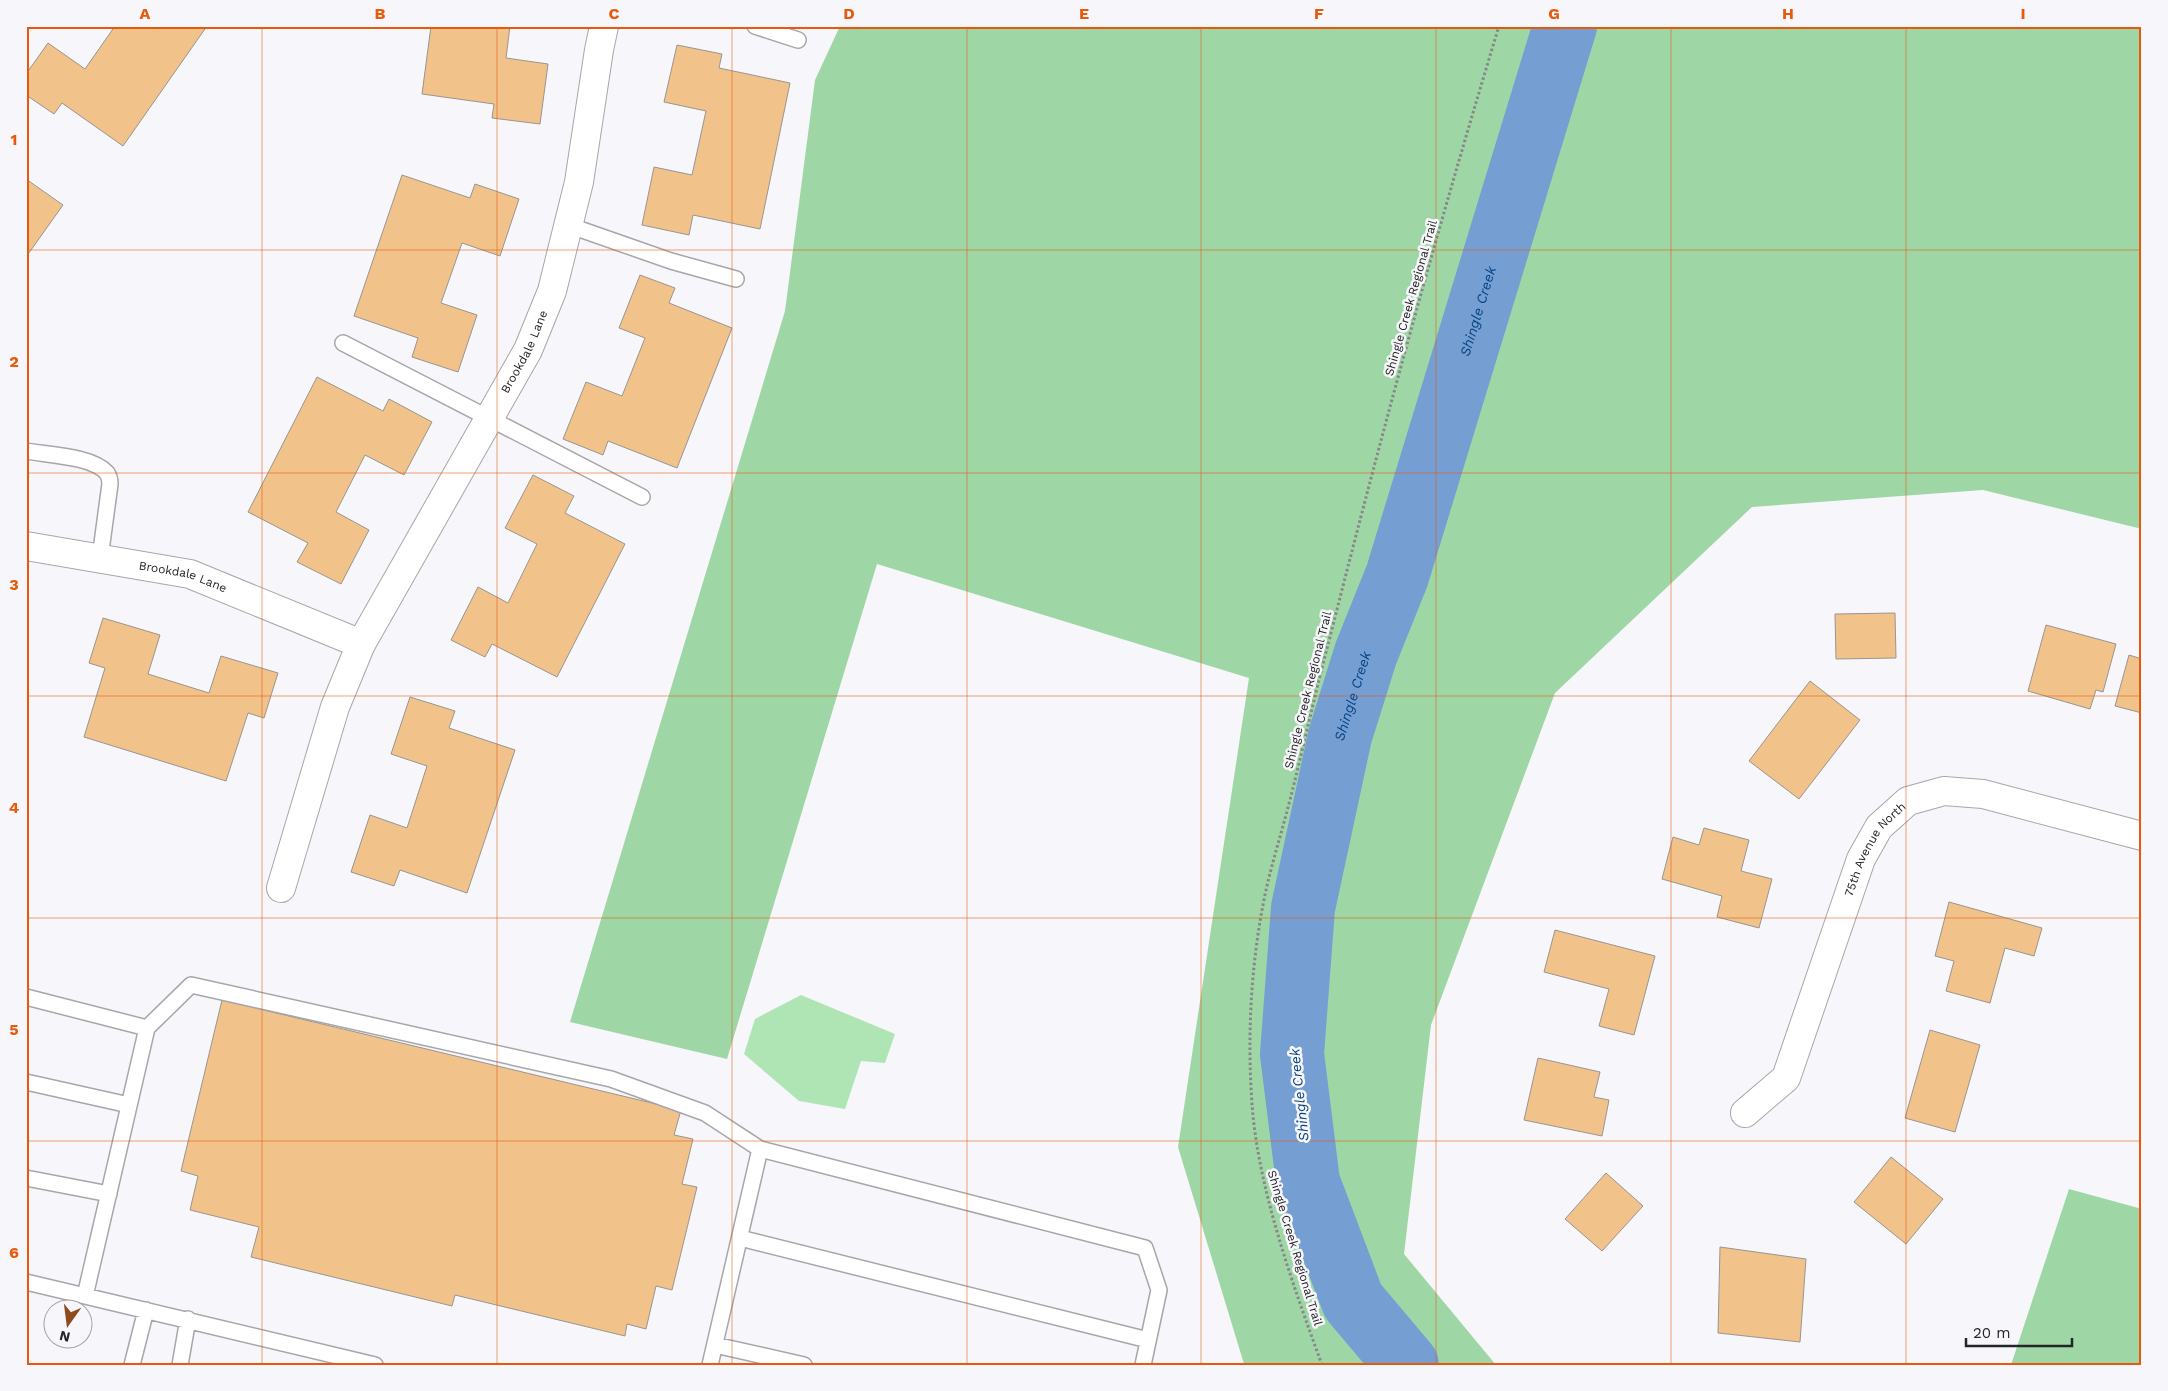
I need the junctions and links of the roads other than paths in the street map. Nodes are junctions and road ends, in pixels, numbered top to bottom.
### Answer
1 (604, 26) edge
2 (755, 26) edge
3 (798, 40) dead end
4 (568, 225) junction
5 (736, 279) dead end
6 (343, 343) dead end
7 (490, 418) junction
8 (26, 451) edge
9 (642, 497) dead end
10 (26, 546) edge
11 (100, 558) junction
12 (360, 644) junction
13 (2142, 836) edge
14 (281, 888) dead end
15 (26, 997) edge
16 (146, 1028) junction
17 (26, 1082) edge
18 (129, 1105) junction
19 (1745, 1113) dead end
20 (760, 1149) junction
21 (26, 1178) edge
22 (109, 1194) junction
23 (740, 1238) junction
24 (26, 1282) edge
25 (86, 1296) junction
26 (146, 1310) junction
27 (188, 1319) junction
28 (1148, 1340) junction
29 (715, 1345) junction
30 (366, 1364) edge
31 (132, 1365) edge
32 (180, 1365) edge
33 (710, 1365) edge
34 (804, 1365) edge
35 (1143, 1365) edge

1 - 4 street, Brookdale Lane
2 - 3 lane
4 - 5 lane
4 - 7 street, Brookdale Lane
6 - 7 lane
7 - 9 lane
7 - 12 street, Brookdale Lane
8 - 11 lane
10 - 11 street, Brookdale Lane
11 - 12 street, Brookdale Lane
12 - 14 street, Brookdale Lane
13 - 19 street, 75th Avenue North
15 - 16 lane
16 - 18 lane
16 - 20 lane
17 - 18 lane
18 - 22 lane
20 - 23 lane
20 - 28 lane
21 - 22 lane
22 - 25 lane
23 - 28 lane
23 - 29 lane
24 - 25 lane
25 - 26 lane
26 - 27 lane
26 - 31 lane
27 - 30 lane
27 - 32 lane
28 - 35 lane
29 - 33 lane
29 - 34 lane

